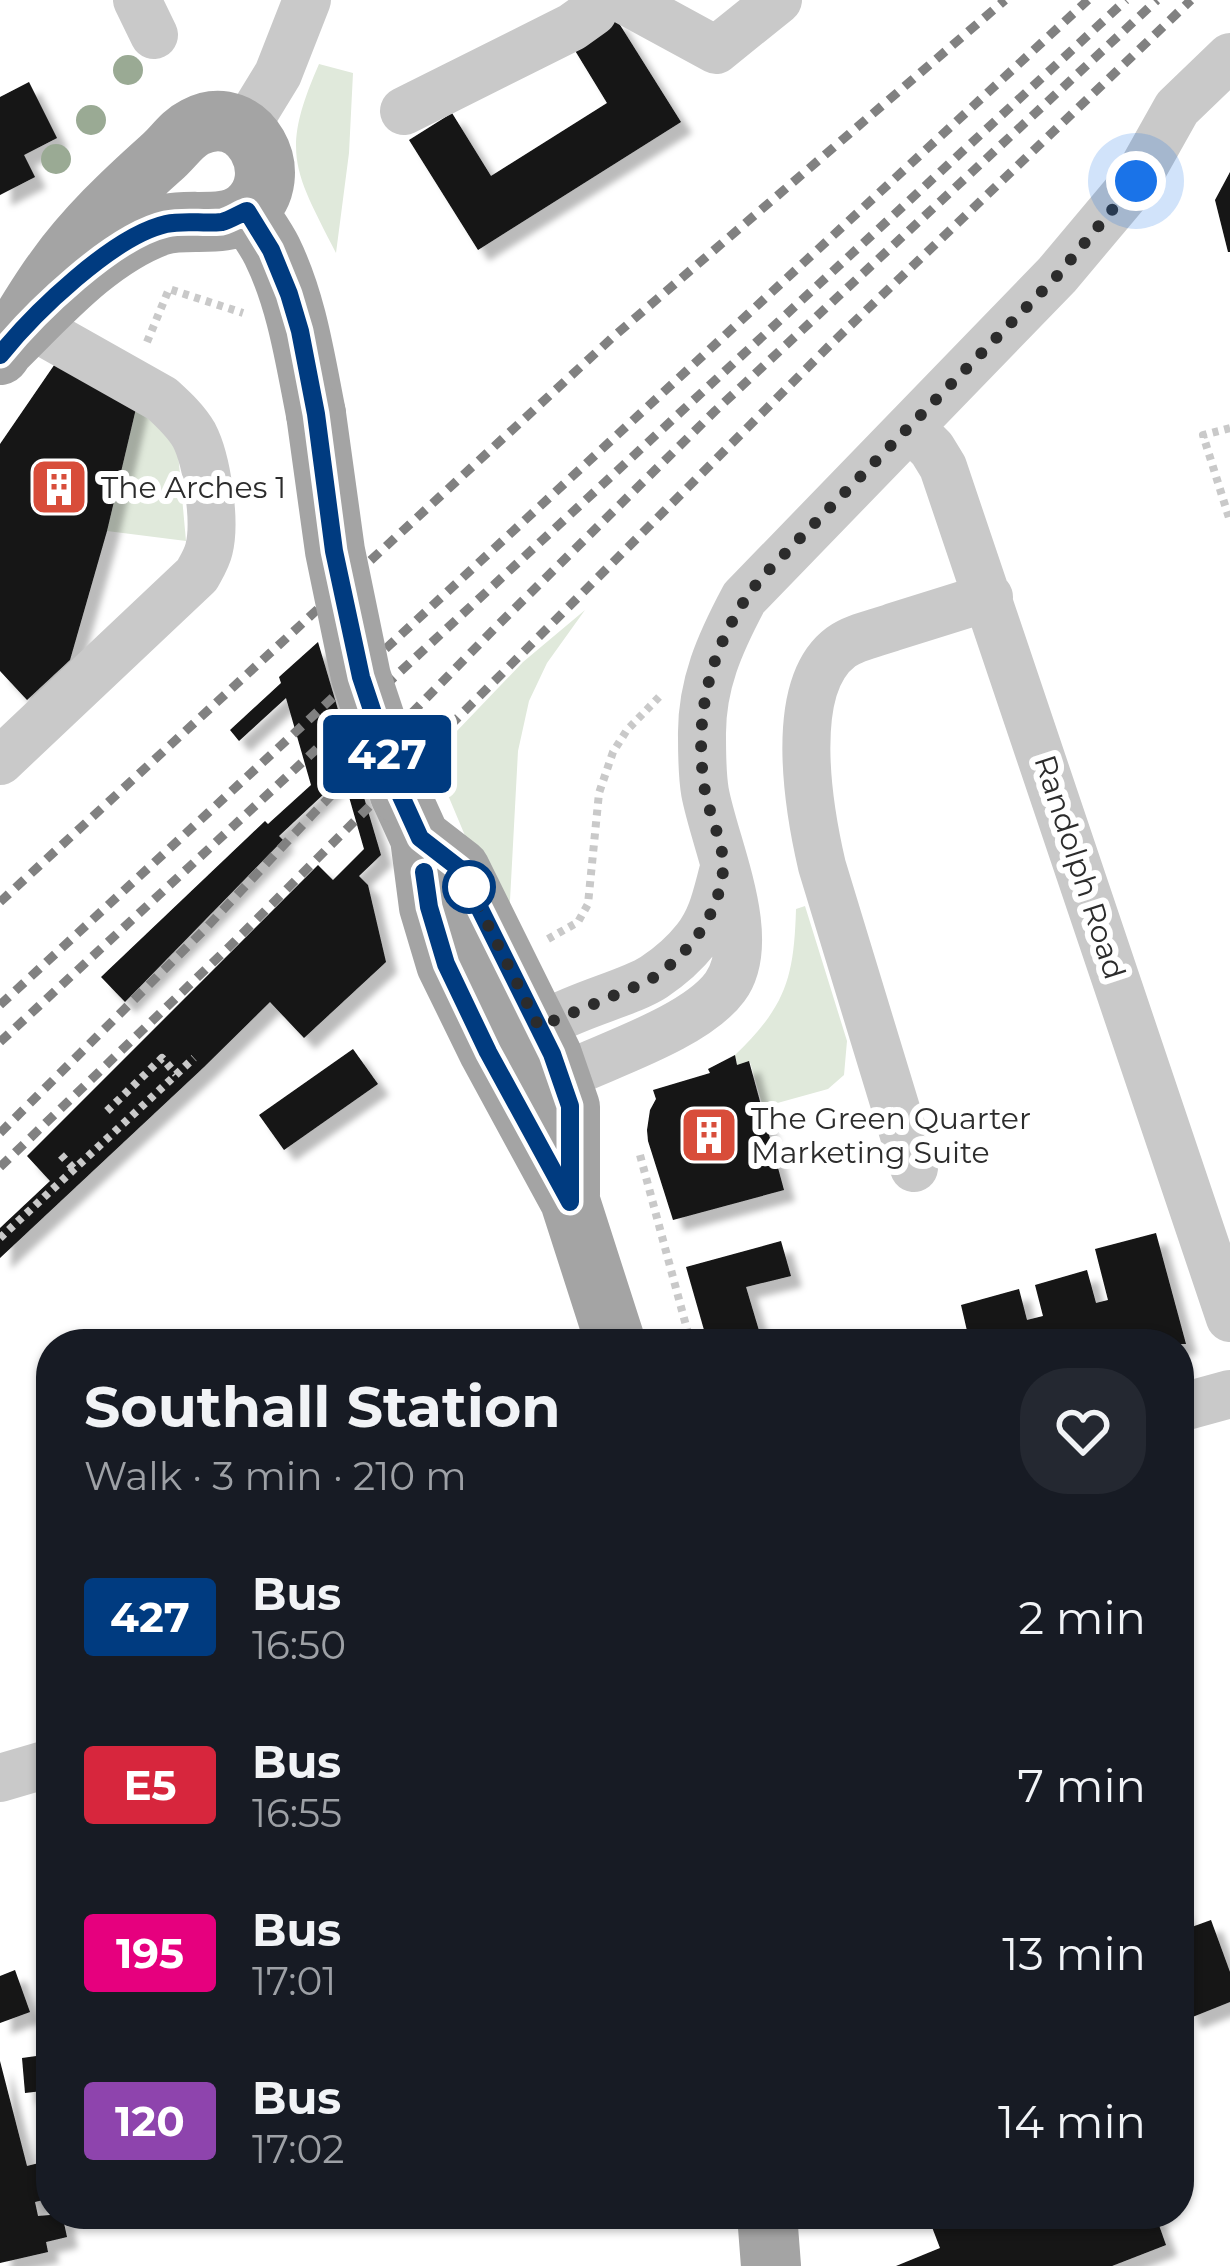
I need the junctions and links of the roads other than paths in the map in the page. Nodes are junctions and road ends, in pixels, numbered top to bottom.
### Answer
1 (307, 0) edge
2 (598, 0) edge
3 (624, 0) edge
4 (778, 0) edge
5 (1230, 57) edge
6 (404, 111) dead end
7 (245, 128) junction
8 (168, 152) junction
9 (222, 216) junction
10 (11, 343) edge
11 (910, 428) junction
12 (989, 597) junction
13 (0, 761) edge
14 (410, 816) junction
15 (724, 867) junction
16 (539, 1027) junction
17 (562, 1084) junction
18 (534, 1136) junction
19 (914, 1168) dead end
20 (570, 1202) junction
21 (1230, 1318) edge
22 (611, 1329) edge
23 (1230, 1394) edge
24 (1194, 1404) edge
25 (36, 1767) edge
26 (0, 1778) edge
27 (767, 2229) edge
28 (771, 2266) edge

1 - 7 street
2 - 6 street
3 - 4 street
5 - 11 street
7 - 8 main road
7 - 9 main road
8 - 9 main road
8 - 10 main road
9 - 10 main road
9 - 14 main road, bridge
10 - 13 street
11 - 12 street, Randolph Road
11 - 15 street
12 - 19 street
12 - 21 street, Randolph Road
14 - 16 main road
14 - 18 main road
15 - 16 street
15 - 17 street
16 - 17 main road
16 - 18 street
17 - 20 main road
18 - 20 main road
20 - 22 main road
23 - 24 street
25 - 26 street
27 - 28 main road

